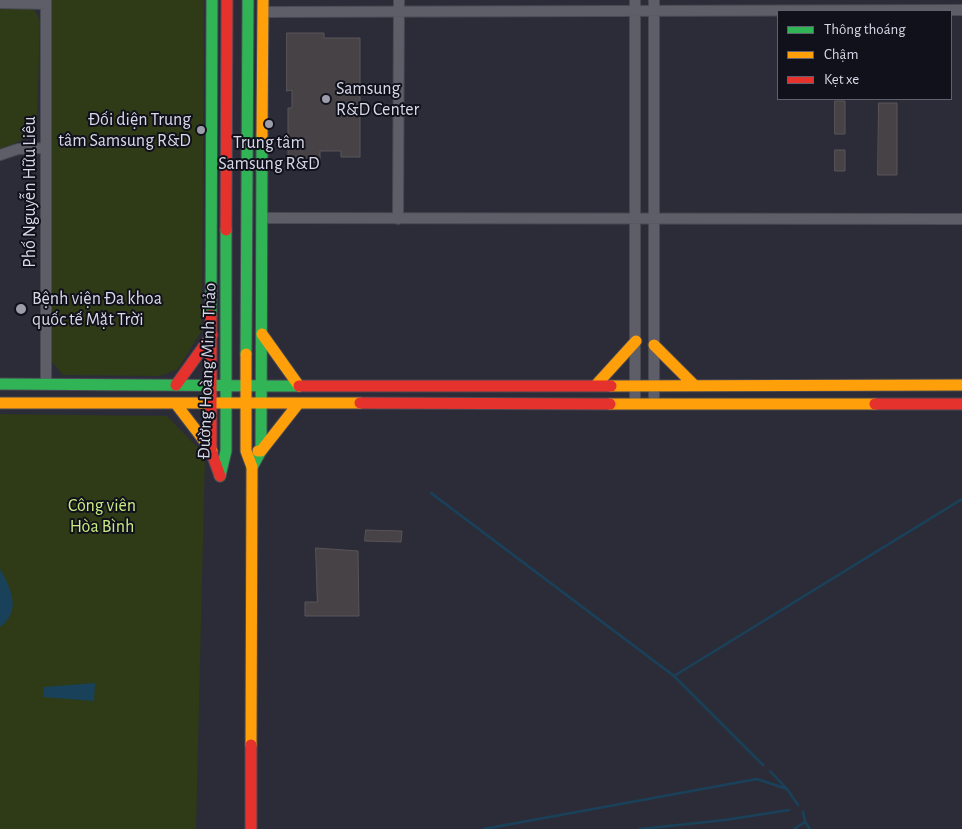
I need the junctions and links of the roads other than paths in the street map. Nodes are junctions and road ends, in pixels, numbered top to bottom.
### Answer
1 (212, 0) edge
2 (227, 0) edge
3 (248, 0) edge
4 (46, 2) edge
5 (0, 4) edge
6 (399, 5) edge
7 (635, 5) edge
8 (654, 5) edge
9 (263, 6) edge
10 (962, 10) edge
11 (46, 148) junction
12 (0, 156) edge
13 (262, 218) junction
14 (398, 219) junction
15 (635, 219) junction
16 (653, 219) junction
17 (962, 219) edge
18 (248, 334) junction
19 (262, 334) junction
20 (212, 335) junction
21 (227, 335) junction
22 (636, 340) junction
23 (654, 345) junction
24 (0, 384) edge
25 (46, 384) junction
26 (654, 384) junction
27 (693, 384) junction
28 (176, 385) junction
29 (212, 385) junction
30 (227, 385) junction
31 (596, 385) junction
32 (636, 385) junction
33 (962, 385) edge
34 (247, 386) junction
35 (262, 386) junction
36 (299, 386) junction
37 (0, 403) edge
38 (46, 404) junction
39 (176, 404) junction
40 (212, 404) junction
41 (227, 404) junction
42 (247, 404) junction
43 (262, 404) junction
44 (298, 404) junction
45 (635, 404) junction
46 (654, 404) junction
47 (962, 404) edge
48 (211, 451) junction
49 (226, 451) junction
50 (246, 451) junction
51 (261, 451) junction
52 (252, 467) junction
53 (251, 829) edge

1 - 20 main road, Đường Hoàng Minh Thảo
2 - 21 main road, Đường Hoàng Minh Thảo
3 - 18 main road
4 - 5 street
4 - 11 street, Phố Nguyễn Hữu Liêu
6 - 7 street
6 - 9 street
6 - 14 street
7 - 8 street
7 - 15 street
8 - 10 street
8 - 16 street
9 - 13 main road
11 - 12 street
11 - 25 street, Phố Nguyễn Hữu Liêu
13 - 14 street
13 - 19 main road
14 - 15 street
15 - 16 street
15 - 22 street
16 - 17 street
16 - 23 street
18 - 19 main road
18 - 34 main road
19 - 35 main road
19 - 36 main road
20 - 21 main road
20 - 28 main road
20 - 29 main road, Đường Hoàng Minh Thảo
21 - 30 main road, Đường Hoàng Minh Thảo
22 - 31 main road
22 - 32 street
23 - 26 street
23 - 27 main road
24 - 25 main road
25 - 28 main road
25 - 38 main road
26 - 27 main road
26 - 32 main road
26 - 46 street
27 - 33 main road
28 - 29 main road
29 - 30 main road
29 - 40 main road, Đường Hoàng Minh Thảo
30 - 34 main road
30 - 41 main road, Đường Hoàng Minh Thảo
31 - 32 main road
31 - 36 main road
32 - 45 street
34 - 35 main road
34 - 42 main road
35 - 36 main road
35 - 43 main road
37 - 38 main road
38 - 39 main road
39 - 40 main road
39 - 48 main road
40 - 41 main road
40 - 48 main road, Đường Hoàng Minh Thảo
41 - 42 main road
41 - 49 main road, Đường Hoàng Minh Thảo
42 - 43 main road
42 - 50 main road
43 - 44 main road
43 - 51 main road
44 - 45 main road
44 - 51 main road
45 - 46 main road
46 - 47 main road
48 - 49 main road
48 - 49 main road, Đường Hoàng Minh Thảo
49 - 50 main road
50 - 51 main road
50 - 52 main road
51 - 52 main road
52 - 53 main road

